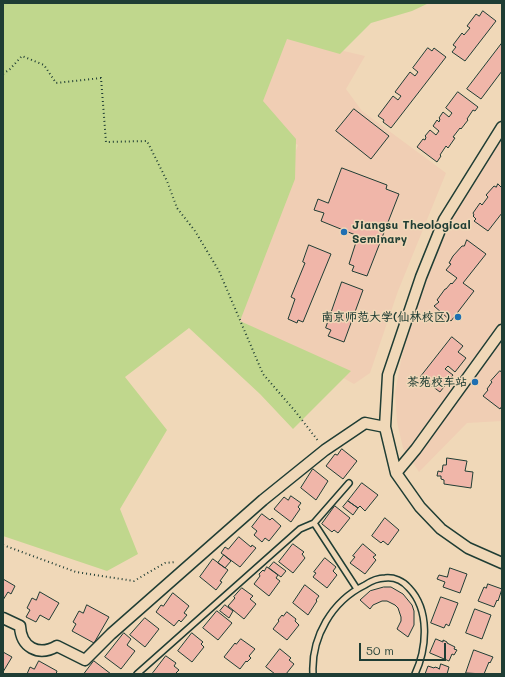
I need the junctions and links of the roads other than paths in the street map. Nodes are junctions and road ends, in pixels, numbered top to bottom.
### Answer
1 (502, 127) edge
2 (502, 330) edge
3 (385, 427) junction
4 (396, 473) junction
5 (349, 483) dead end
6 (314, 523) junction
7 (502, 563) edge
8 (357, 589) junction
9 (3, 618) edge
10 (140, 673) edge
11 (313, 674) edge
12 (415, 674) edge

1 - 3 street
2 - 4 street
3 - 4 street
3 - 9 street
4 - 7 street
5 - 6 lane
6 - 8 lane
6 - 10 lane
8 - 11 lane
8 - 12 lane

